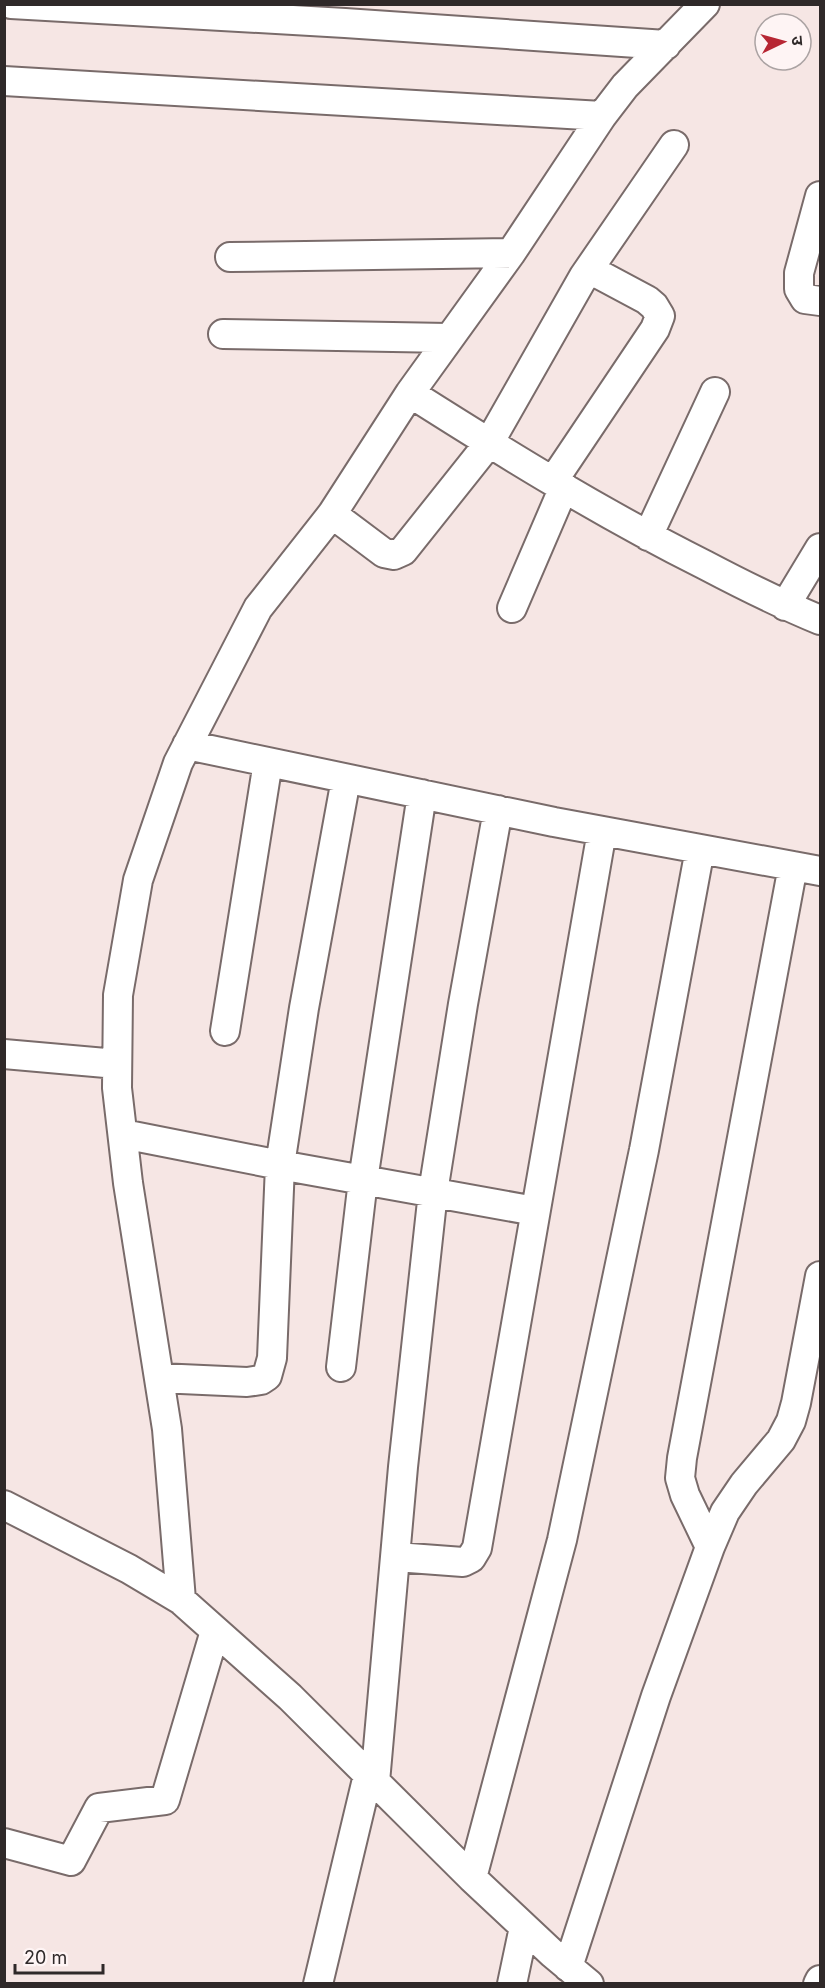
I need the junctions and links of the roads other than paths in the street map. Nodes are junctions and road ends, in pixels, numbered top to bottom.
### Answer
1 (11, 4) edge
2 (705, 4) edge
3 (666, 45) junction
4 (4, 81) edge
5 (602, 116) junction
6 (674, 145) dead end
7 (820, 196) edge
8 (511, 253) junction
9 (230, 257) dead end
10 (589, 269) junction
11 (820, 301) edge
12 (223, 334) dead end
13 (448, 338) junction
14 (715, 392) dead end
15 (410, 393) junction
16 (489, 443) junction
17 (558, 484) junction
18 (332, 514) junction
19 (648, 536) junction
20 (820, 548) edge
21 (785, 606) junction
22 (512, 608) dead end
23 (820, 620) edge
24 (187, 745) junction
25 (268, 762) junction
26 (346, 779) junction
27 (422, 794) junction
28 (498, 810) junction
29 (602, 831) junction
30 (700, 849) junction
31 (807, 869) edge
32 (225, 1031) dead end
33 (4, 1054) edge
34 (117, 1064) junction
35 (123, 1134) junction
36 (280, 1165) junction
37 (363, 1180) junction
38 (433, 1192) junction
39 (536, 1211) junction
40 (820, 1276) edge
41 (340, 1367) dead end
42 (159, 1378) junction
43 (4, 1505) edge
44 (710, 1547) junction
45 (396, 1557) junction
46 (181, 1600) junction
47 (216, 1631) junction
48 (372, 1778) junction
49 (4, 1843) edge
50 (472, 1878) junction
51 (524, 1927) junction
52 (579, 1975) edge
53 (820, 1980) edge
54 (318, 1983) edge
55 (512, 1983) edge
56 (818, 1983) edge

1 - 3 street
2 - 3 street
3 - 5 street
4 - 5 street
5 - 8 street
6 - 10 street
7 - 11 street
8 - 9 street
8 - 13 street
10 - 16 street
10 - 17 street
12 - 13 street
13 - 15 street
14 - 19 street
15 - 16 street
15 - 18 street
16 - 17 street
16 - 18 street
17 - 19 street
17 - 22 street
18 - 24 street
19 - 21 street
20 - 21 street
21 - 23 street
24 - 25 street
24 - 34 street
25 - 26 street
25 - 32 street
26 - 27 street
26 - 36 street
27 - 28 street
27 - 37 street
28 - 29 street
28 - 38 street
29 - 30 street
29 - 39 street
30 - 31 street
30 - 50 street
31 - 44 street
33 - 34 street
34 - 35 street
35 - 36 street
35 - 42 street
36 - 37 street
36 - 42 street
37 - 38 street
37 - 41 street
38 - 39 street
38 - 45 street
39 - 45 street
40 - 44 street
42 - 46 street
43 - 46 street
44 - 52 street
45 - 48 street
46 - 47 street
47 - 48 street
47 - 49 street
48 - 50 street
48 - 54 street
50 - 51 street
51 - 52 street
51 - 55 street
53 - 56 street

